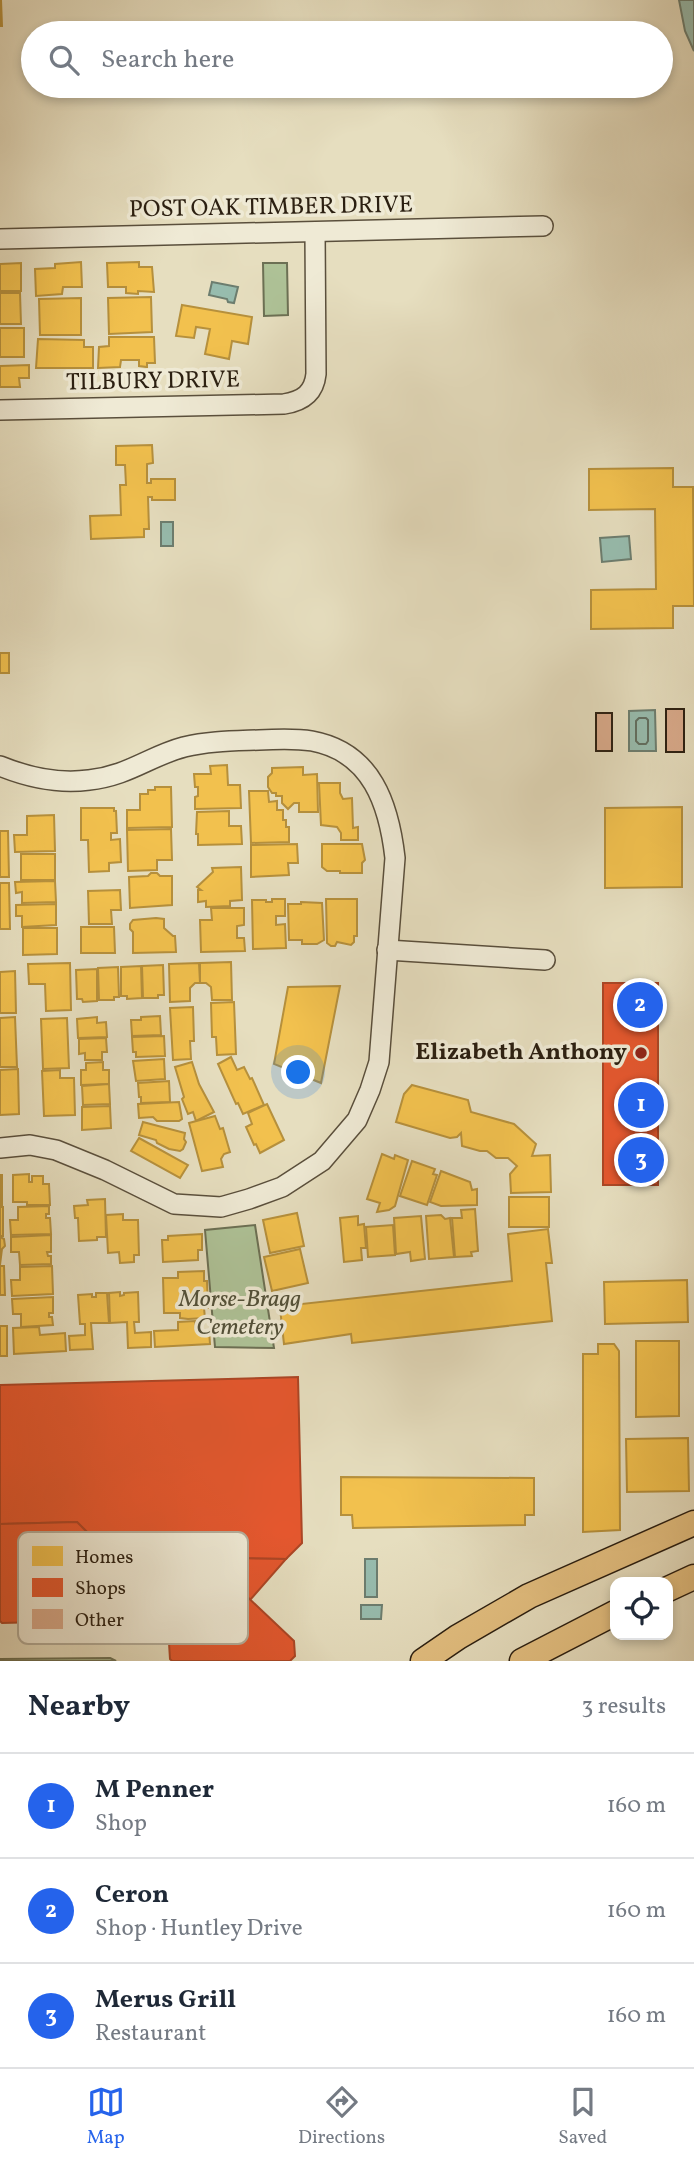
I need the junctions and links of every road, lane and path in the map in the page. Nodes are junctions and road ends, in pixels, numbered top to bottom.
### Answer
1 (543, 226) dead end
2 (315, 232) junction
3 (0, 239) edge
4 (0, 410) edge
5 (0, 766) edge
6 (387, 950) junction
7 (545, 960) dead end
8 (0, 1148) edge
9 (694, 1524) edge
10 (694, 1577) edge
11 (673, 1587) edge
12 (610, 1617) edge
13 (423, 1661) edge
14 (522, 1661) edge

1 - 2 street, POST OAK TIMBER DRIVE
2 - 3 street, POST OAK TIMBER DRIVE
2 - 4 street, TILBURY DRIVE
5 - 6 street
6 - 7 street
6 - 8 street
9 - 13 main road
10 - 11 main road
12 - 14 main road

